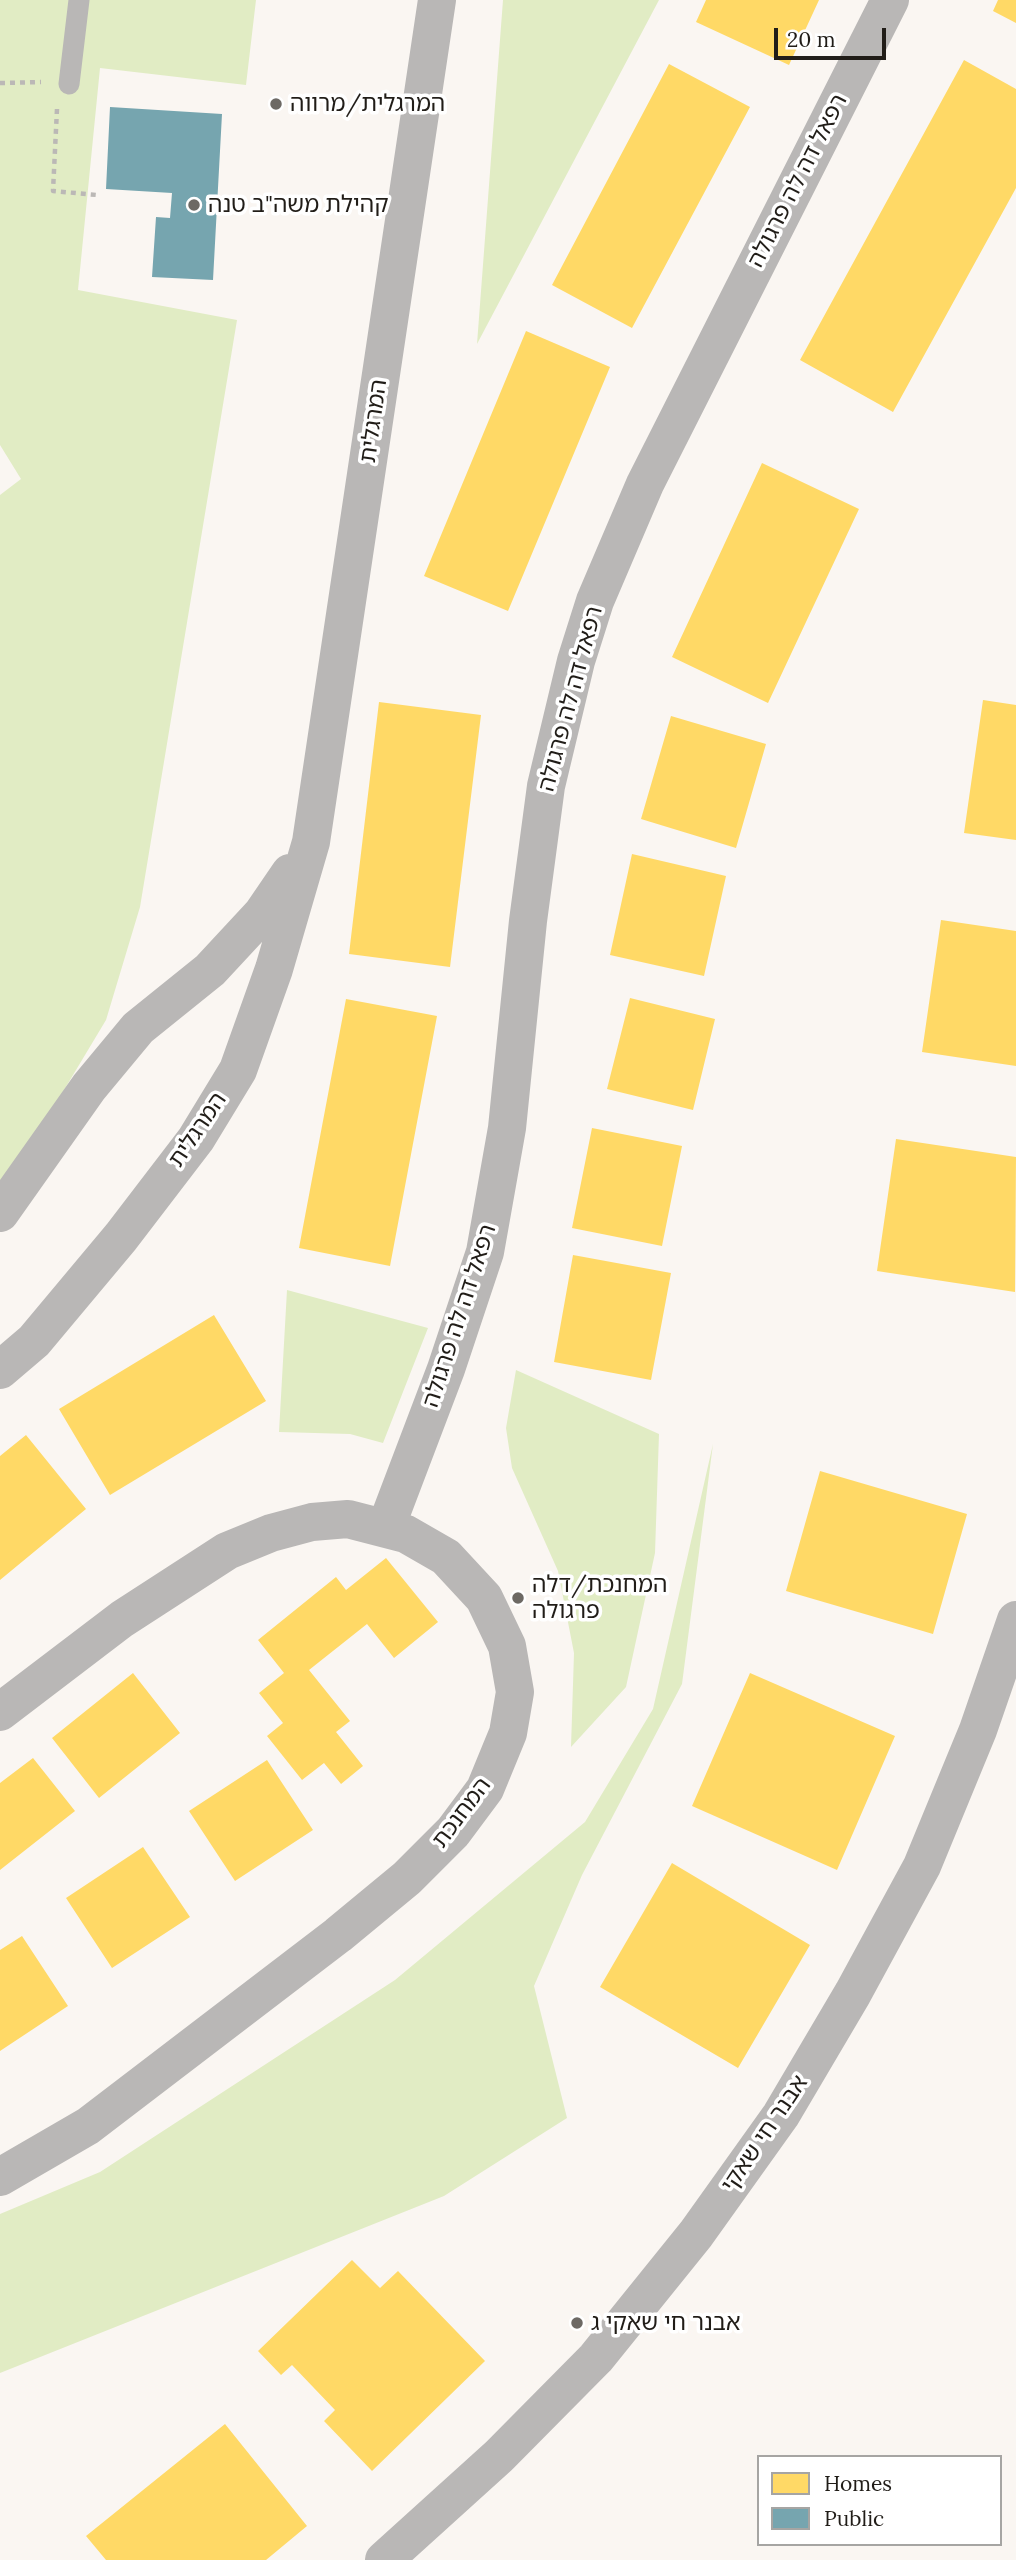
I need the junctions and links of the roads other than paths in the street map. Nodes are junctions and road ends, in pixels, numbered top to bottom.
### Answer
1 (79, 0) edge
2 (437, 0) edge
3 (890, 0) edge
4 (64, 84) road end
5 (311, 842) junction
6 (0, 1213) edge
7 (0, 1370) edge
8 (386, 1527) junction
9 (1016, 1620) edge
10 (0, 1712) edge
11 (0, 2176) edge
12 (384, 2560) edge

1 - 4 lane
2 - 5 street, המרגלית
3 - 8 street, רפאל דה לה פרגולה
5 - 6 street, המרגלית
5 - 7 street, המרגלית
8 - 10 street, המחנכת
8 - 11 street, המחנכת
9 - 12 street, אבנר חי שאקי

